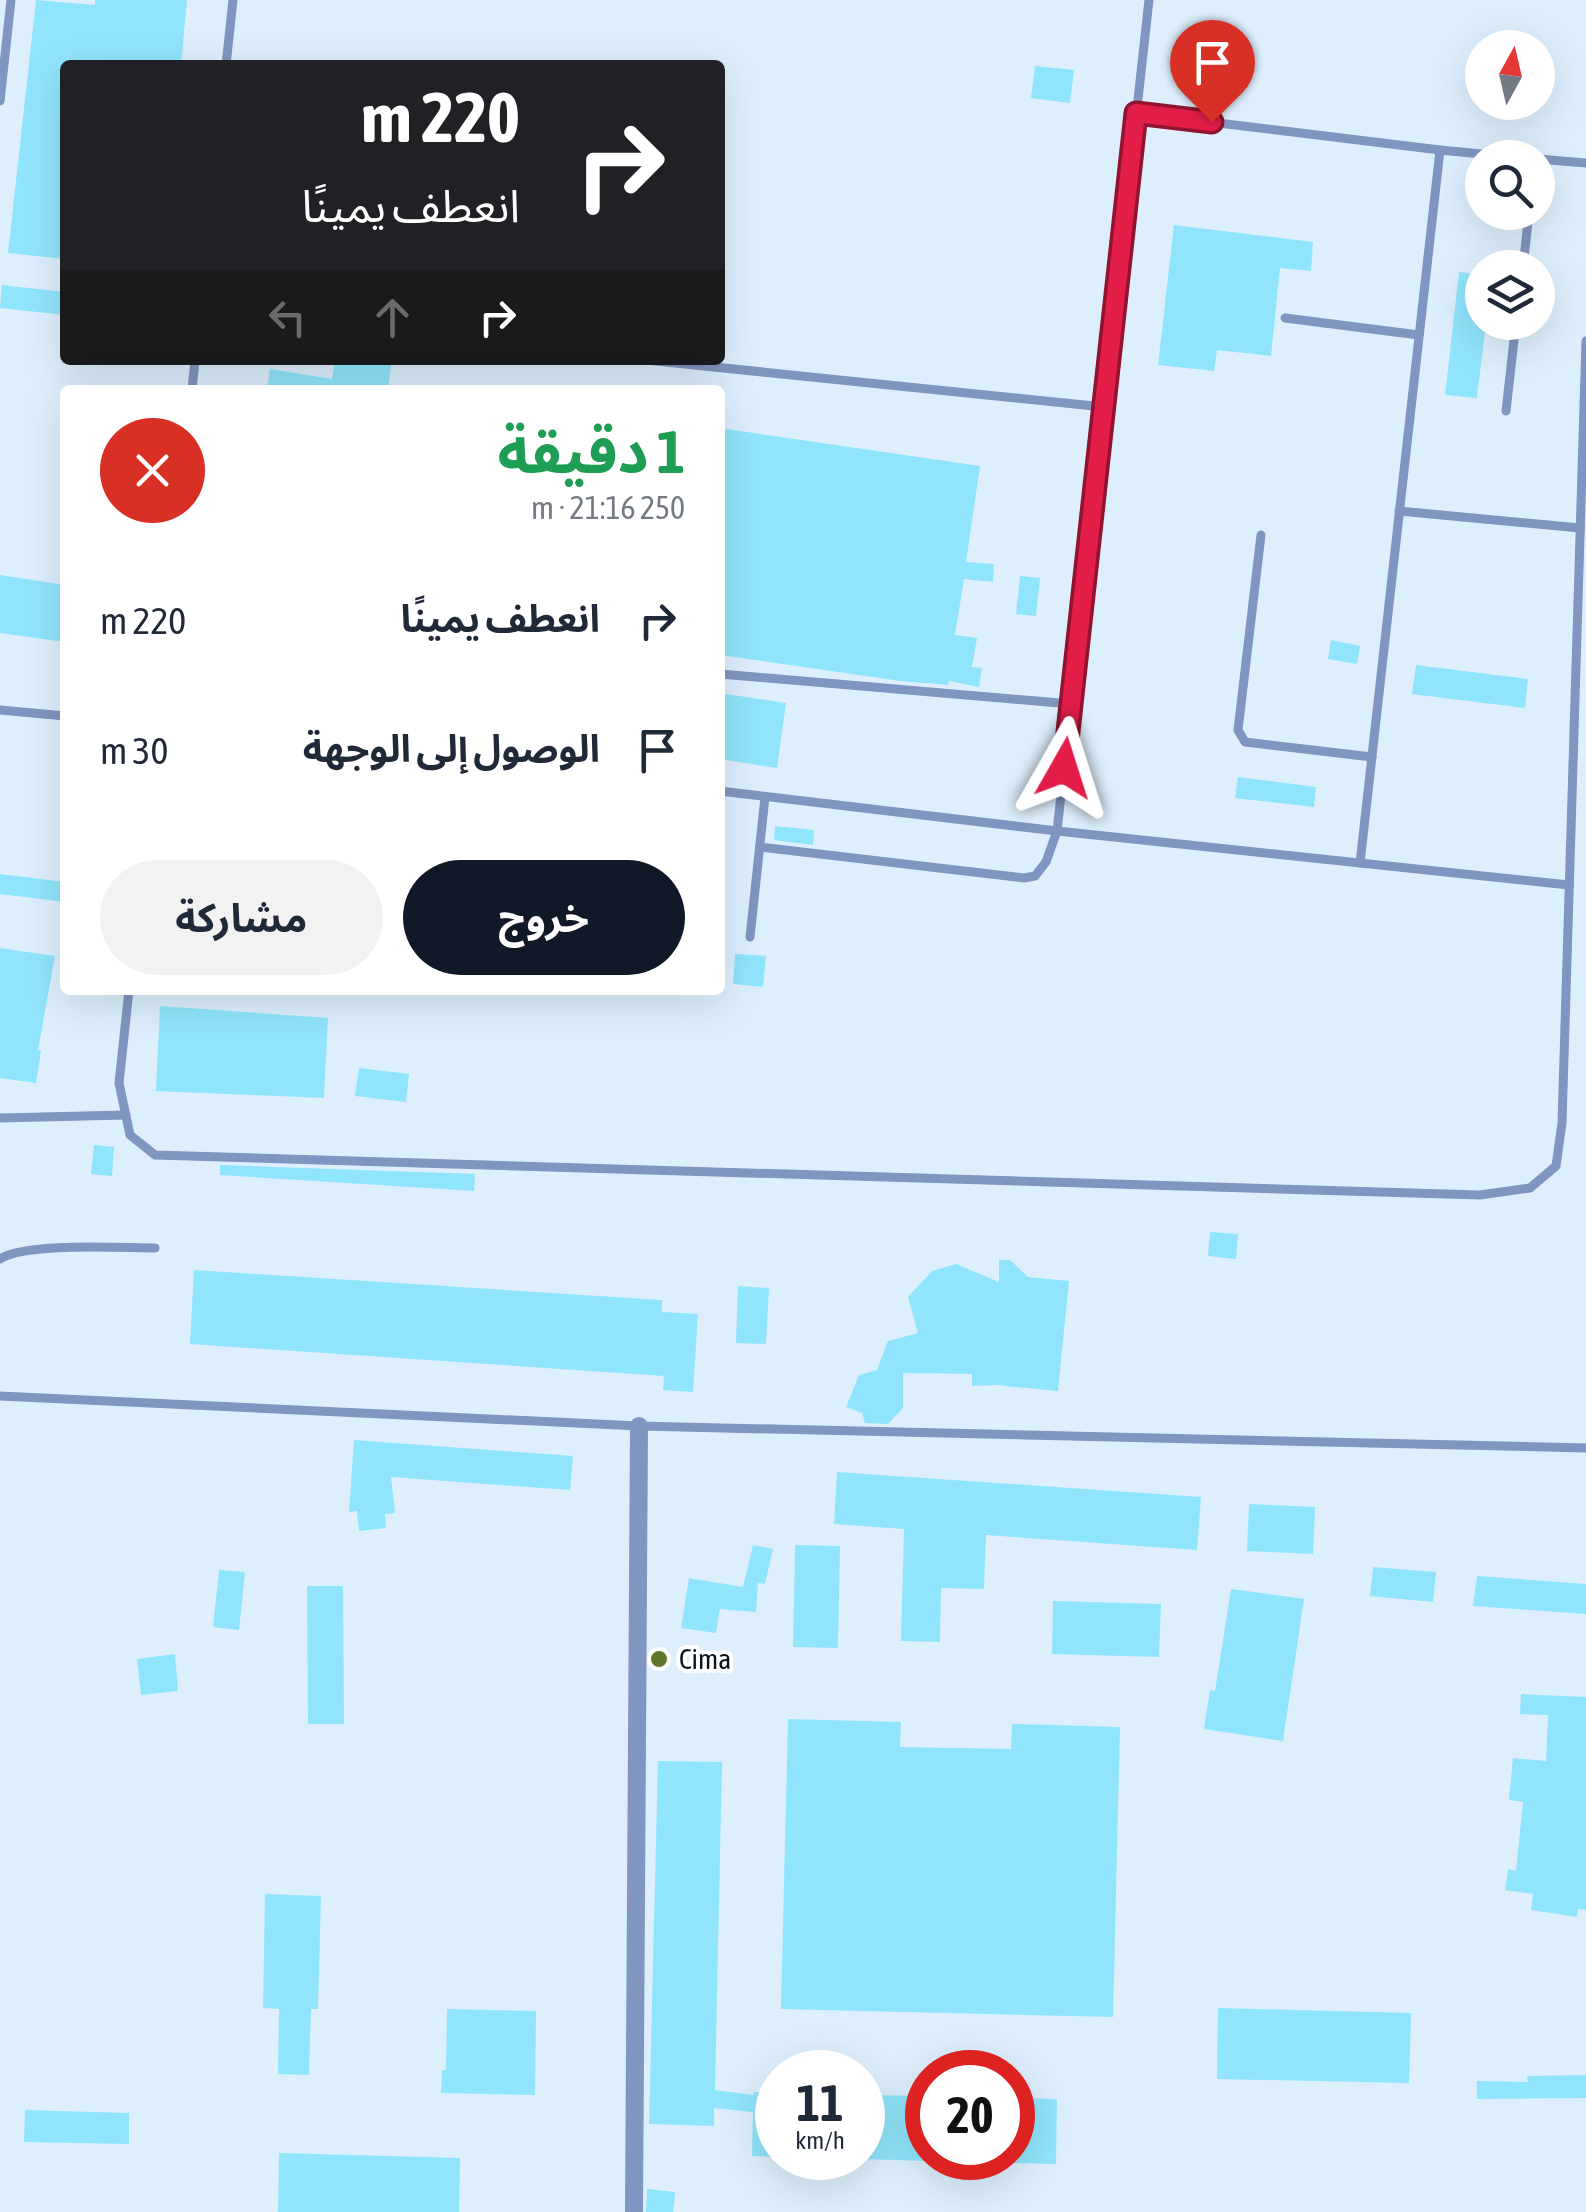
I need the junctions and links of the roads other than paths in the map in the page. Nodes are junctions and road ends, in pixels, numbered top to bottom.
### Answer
1 (10, 0) edge
2 (233, 0) edge
3 (1148, 0) edge
4 (227, 60) edge
5 (0, 101) edge
6 (1136, 113) junction
7 (1440, 150) junction
8 (1465, 152) edge
9 (1555, 160) edge
10 (1586, 163) edge
11 (1285, 318) dead end
12 (1419, 335) junction
13 (1514, 340) edge
14 (1586, 341) edge
15 (694, 365) edge
16 (713, 365) edge
17 (1104, 408) junction
18 (1506, 411) dead end
19 (1400, 511) junction
20 (1580, 528) junction
21 (1261, 536) dead end
22 (725, 674) edge
23 (1071, 704) junction
24 (0, 710) edge
25 (60, 716) edge
26 (1372, 757) junction
27 (725, 792) edge
28 (765, 797) junction
29 (1058, 832) junction
30 (760, 846) junction
31 (1360, 863) junction
32 (1568, 885) junction
33 (750, 937) dead end
34 (128, 995) edge
35 (126, 1115) junction
36 (0, 1118) edge
37 (155, 1248) dead end
38 (0, 1260) edge
39 (0, 1396) edge
40 (639, 1426) junction
41 (1586, 1448) edge
42 (634, 2212) edge

1 - 5 lane
2 - 4 lane
3 - 6 lane
6 - 7 lane
6 - 17 lane
7 - 8 lane
7 - 12 lane
9 - 10 lane
11 - 12 lane
12 - 19 lane
13 - 18 lane
14 - 20 lane
15 - 17 lane
16 - 17 lane
17 - 23 lane
19 - 20 lane
19 - 26 lane
20 - 32 lane
21 - 26 lane
22 - 23 lane
23 - 29 lane
24 - 25 lane
26 - 31 lane
27 - 28 lane
28 - 29 lane
28 - 30 lane
29 - 30 lane
29 - 31 lane
30 - 33 lane
31 - 32 lane
32 - 35 lane
34 - 35 lane
35 - 36 lane
37 - 38 lane
39 - 40 lane
40 - 41 lane
40 - 42 street

